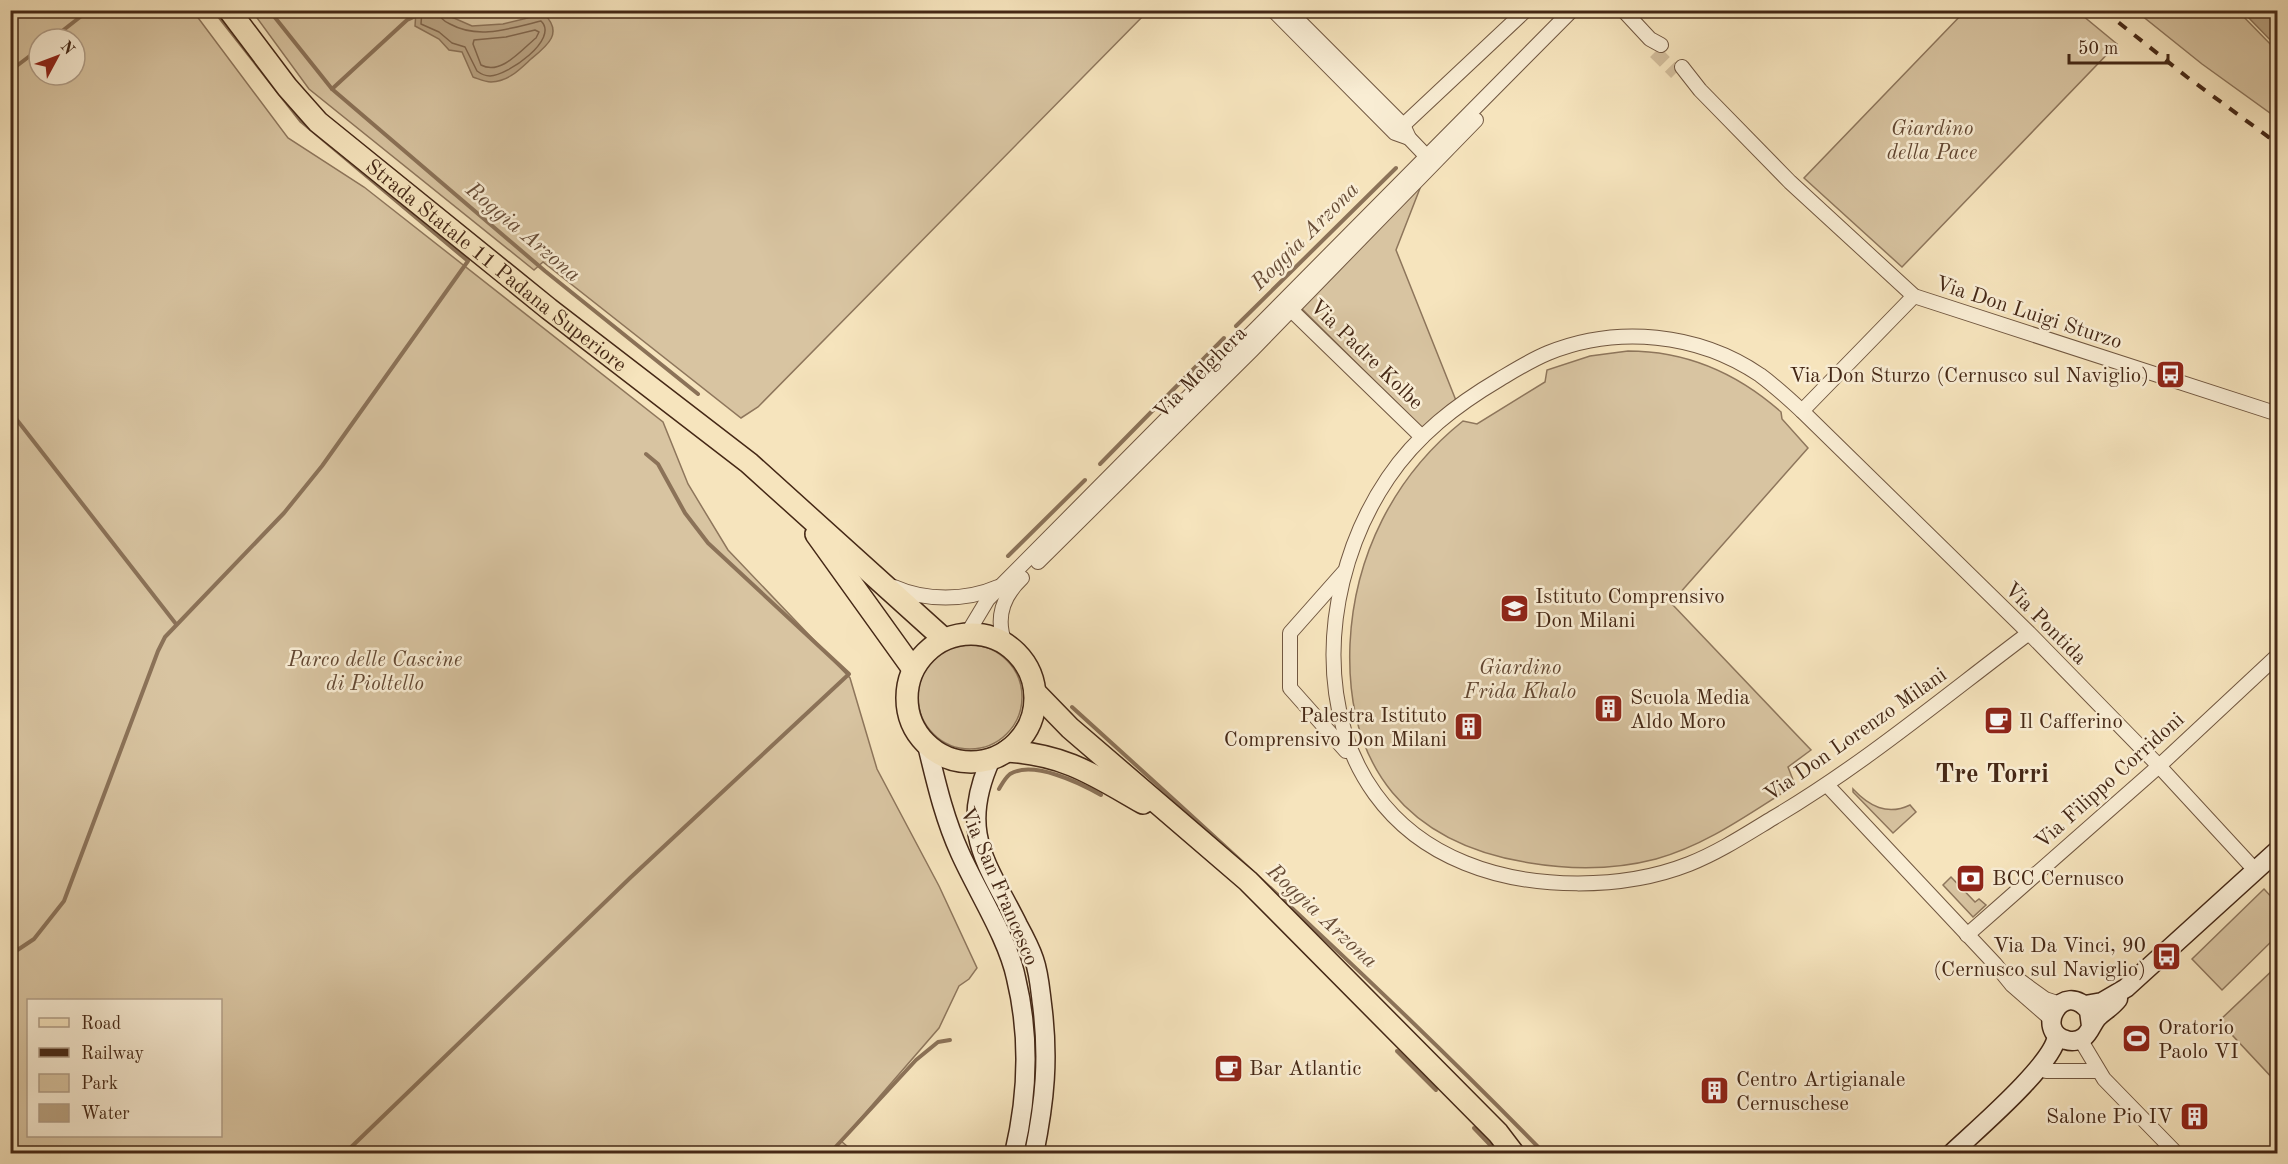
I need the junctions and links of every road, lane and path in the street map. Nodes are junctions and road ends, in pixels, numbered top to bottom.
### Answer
1 (229, 10) edge
2 (1273, 10) edge
3 (1288, 10) edge
4 (1526, 10) edge
5 (1572, 10) edge
6 (1581, 10) edge
7 (1623, 10) edge
8 (1655, 45) tunnel mouth
9 (1679, 70) tunnel mouth
10 (1402, 132) junction
11 (1430, 160) junction
12 (1914, 296) junction
13 (1287, 306) junction
14 (1802, 411) junction
15 (2277, 414) edge
16 (1422, 437) junction
17 (789, 497) junction
18 (1346, 571) junction
19 (880, 580) junction
20 (1007, 581) junction
21 (2029, 633) junction
22 (967, 634) junction
23 (944, 639) junction
24 (1005, 643) junction
25 (2277, 655) edge
26 (914, 669) junction
27 (1035, 692) junction
28 (927, 745) junction
29 (999, 755) junction
30 (1353, 758) junction
31 (2159, 766) junction
32 (1827, 785) junction
33 (1188, 829) junction
34 (2277, 850) edge
35 (2255, 870) junction
36 (1967, 934) junction
37 (2126, 988) junction
38 (2085, 1005) junction
39 (2056, 1019) junction
40 (2082, 1035) junction
41 (2046, 1071) junction
42 (2098, 1071) junction
43 (2023, 1086) junction
44 (1498, 1133) junction
45 (1014, 1154) edge
46 (1034, 1154) edge
47 (1514, 1154) edge
48 (1522, 1154) edge
49 (1951, 1154) edge
50 (2177, 1154) edge

1 - 17 main road, Strada Statale 11 Padana Superiore
2 - 10 street
3 - 10 street
4 - 10 street
5 - 11 street, Via Melghera
6 - 11 street, Via Melghera
7 - 8 street
9 - 12 street, Via Don Luigi Sturzo
10 - 11 street
11 - 13 street, Via Melghera
12 - 14 street
12 - 15 street, Via Don Luigi Sturzo
13 - 16 street, Via Padre Kolbe
13 - 20 street, Via Melghera
13 - 24 street, Via Melghera
14 - 16 street, Via Don Lorenzo Milani
14 - 21 street, Via Pontida
16 - 18 street, Via Don Lorenzo Milani
17 - 19 main road, Strada Statale 11 Padana Superiore
17 - 26 main road, Strada Statale 11 Padana Superiore
18 - 30 street, Via Don Lorenzo Milani
18 - 30 street, Via Don Lorenzo Milani
19 - 20 street, Via Melghera
19 - 23 main road, Strada Statale 11 Padana Superiore
20 - 22 street, Via Melghera
21 - 31 street, Via Pontida
21 - 32 street, Via Don Lorenzo Milani
22 - 23 main road
22 - 24 main road
23 - 26 main road
24 - 27 main road
25 - 31 street, Via Filippo Corridoni
26 - 28 main road
27 - 29 main road
27 - 33 main road
28 - 29 main road
28 - 45 street, Via San Francesco
29 - 33 main road
29 - 46 street, Via San Francesco
30 - 32 street, Via Don Lorenzo Milani
31 - 35 street, Via Pontida
31 - 36 street, Via Filippo Corridoni
32 - 36 street
33 - 44 main road
34 - 35 street
35 - 37 street
36 - 39 street
37 - 38 street
37 - 40 street
38 - 39 street
38 - 40 street
39 - 40 street
39 - 43 street
40 - 41 street
40 - 42 street
41 - 42 street
41 - 43 street
42 - 50 street
43 - 49 street
44 - 47 main road
44 - 48 main road

